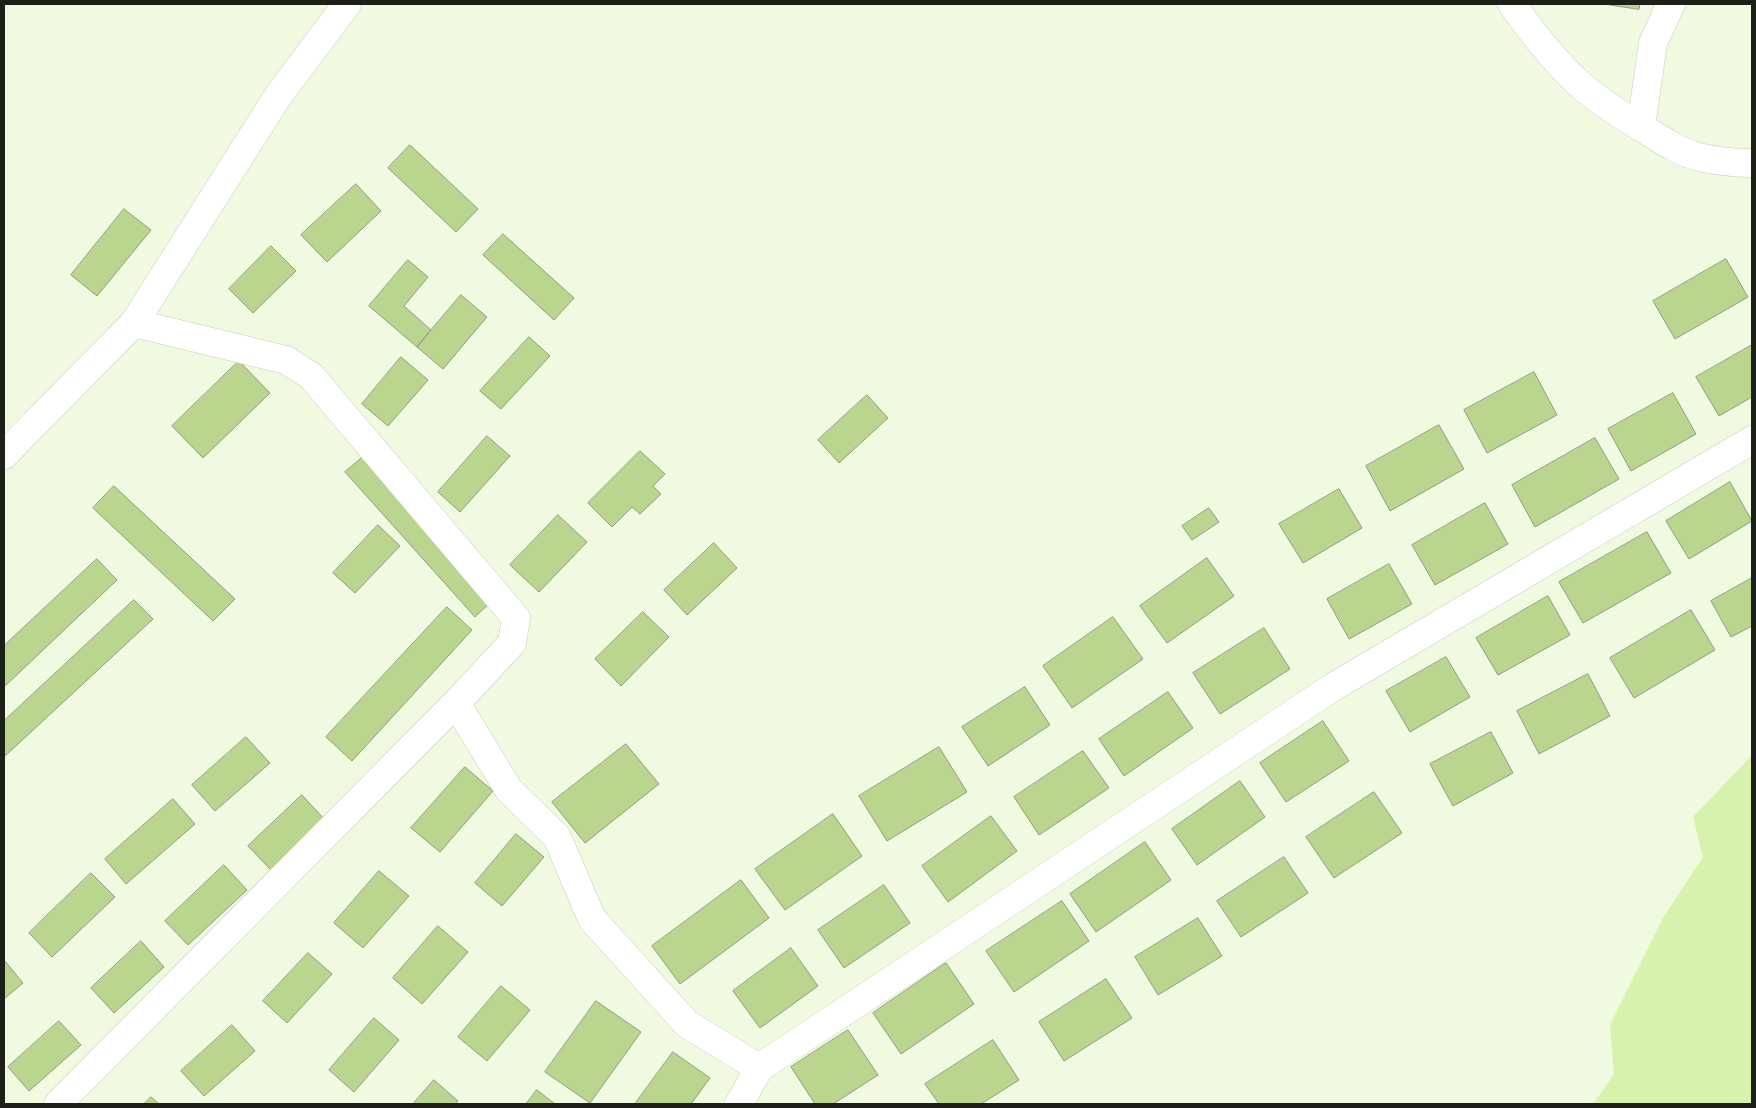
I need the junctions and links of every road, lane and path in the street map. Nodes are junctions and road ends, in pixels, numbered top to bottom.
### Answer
1 (347, 4) edge
2 (1512, 4) edge
3 (1671, 4) edge
4 (1641, 127) junction
5 (1752, 163) edge
6 (134, 323) junction
7 (1752, 440) edge
8 (4, 456) edge
9 (456, 703) junction
10 (759, 1068) junction
11 (58, 1104) edge
12 (739, 1104) edge

1 - 6 street
2 - 4 street
3 - 4 street
4 - 5 street
6 - 8 street
6 - 9 street
7 - 10 street
9 - 10 street
9 - 11 street
10 - 12 street

